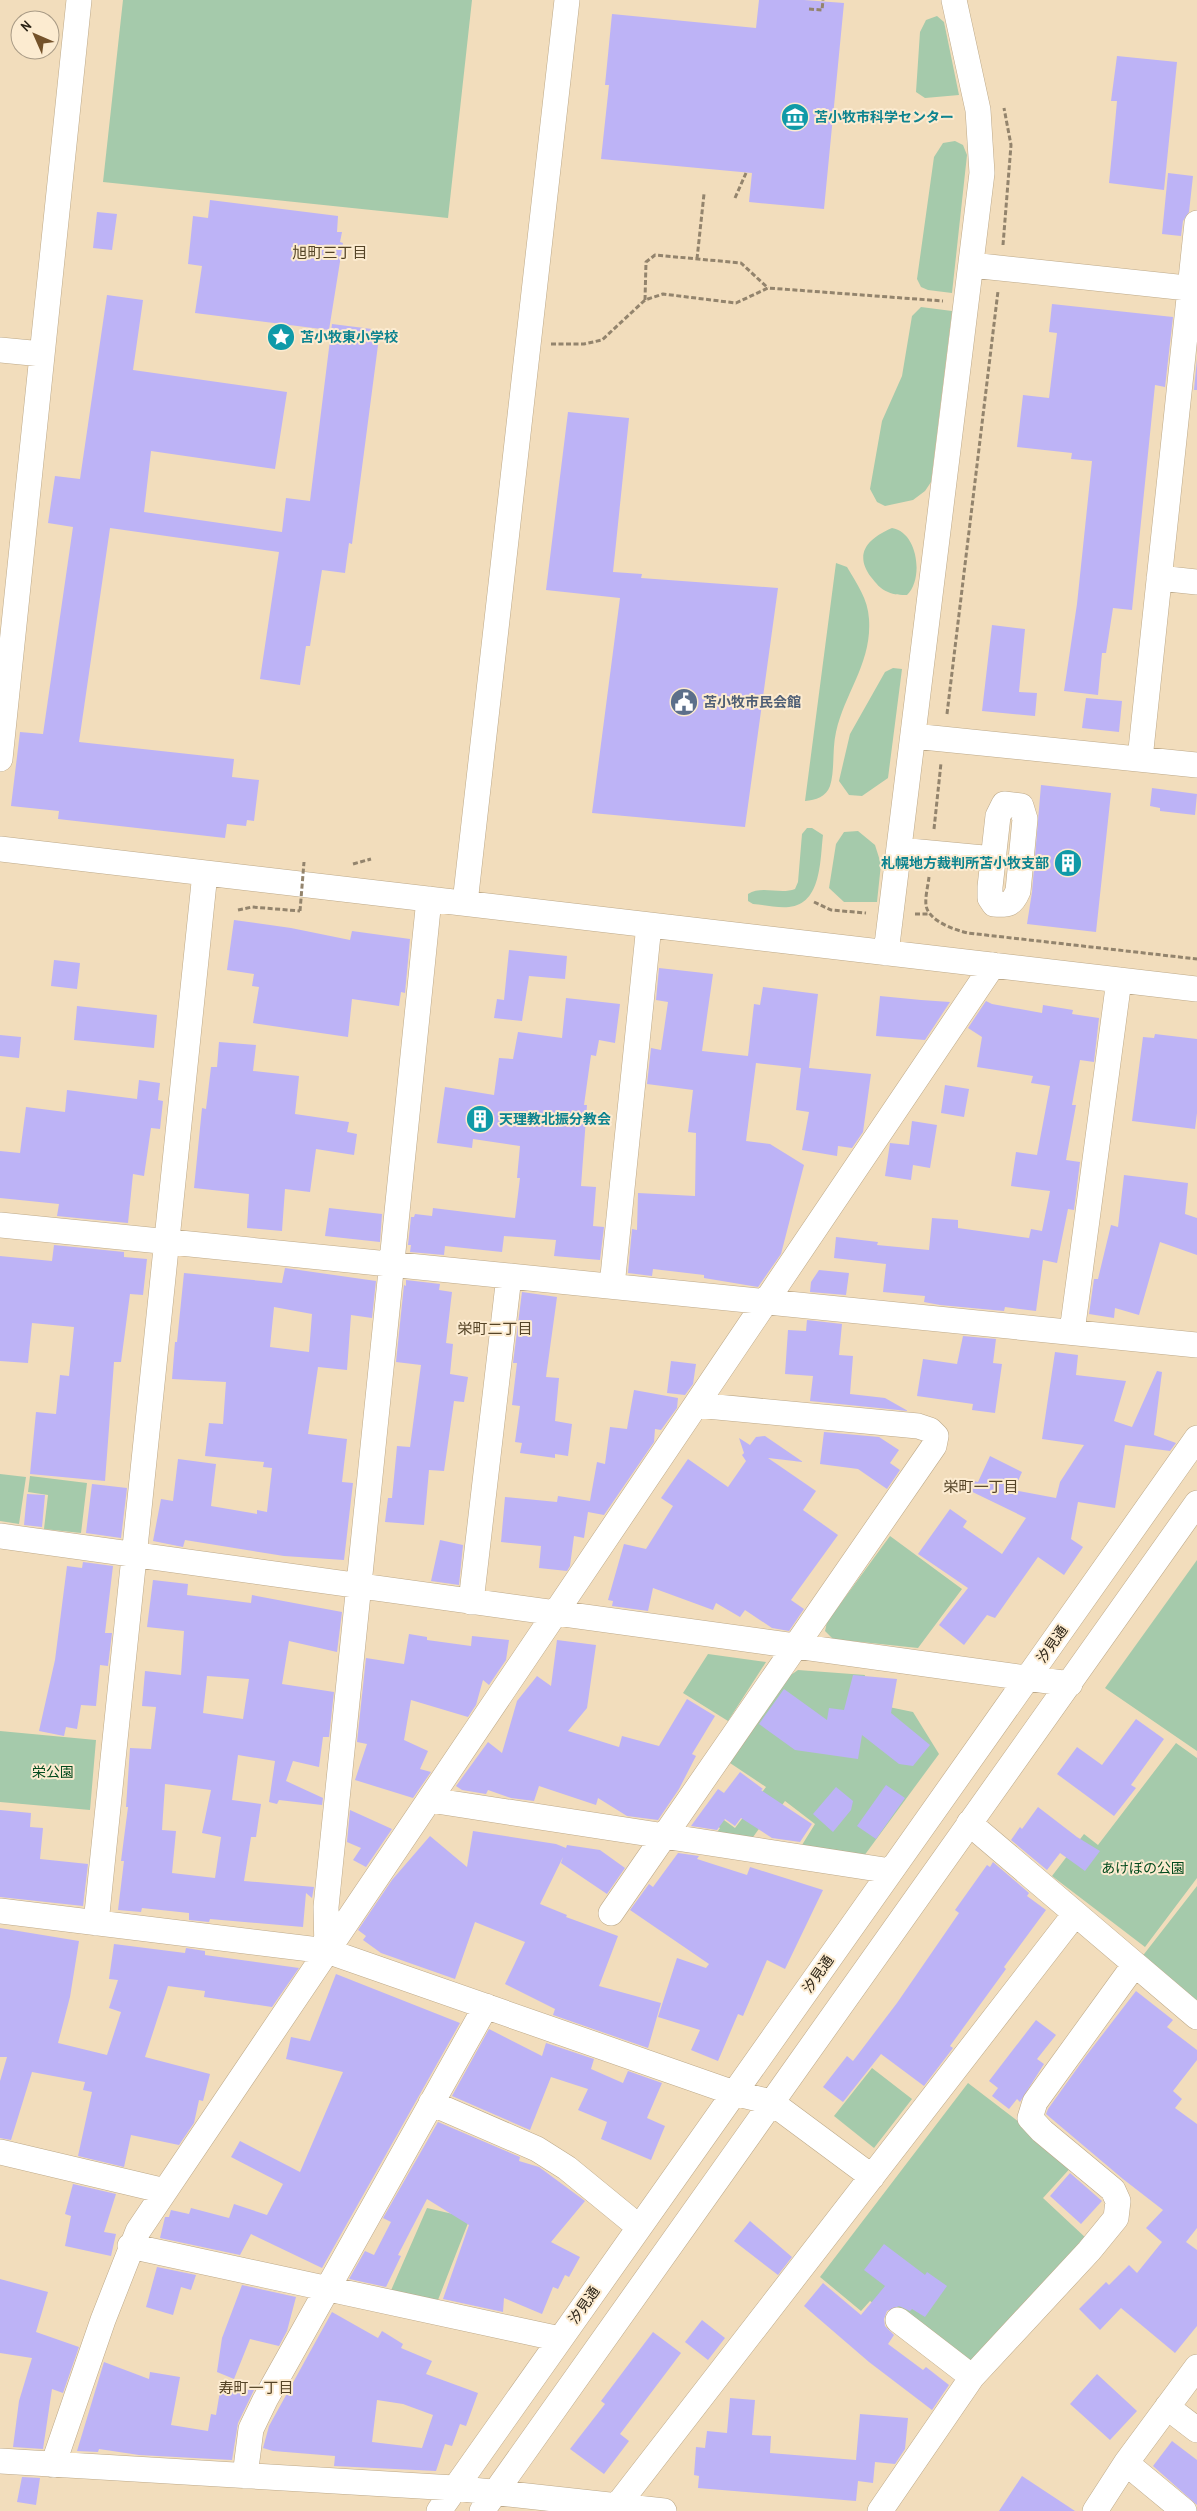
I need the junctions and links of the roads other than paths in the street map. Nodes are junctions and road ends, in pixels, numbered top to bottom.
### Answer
1 (79, 0) edge
2 (567, 0) edge
3 (954, 0) edge
4 (1197, 223) edge
5 (971, 266) junction
6 (1194, 288) edge
7 (0, 350) edge
8 (42, 354) junction
9 (1159, 578) junction
10 (1197, 582) edge
11 (913, 736) junction
12 (0, 759) edge
13 (1140, 759) junction
14 (1197, 765) edge
15 (0, 849) edge
16 (899, 850) junction
17 (994, 859) dead end
18 (205, 873) junction
19 (429, 899) junction
20 (465, 904) junction
21 (649, 925) junction
22 (886, 953) junction
23 (993, 966) junction
24 (1119, 980) junction
25 (1197, 989) edge
26 (0, 1225) edge
27 (167, 1242) junction
28 (392, 1264) junction
29 (509, 1276) junction
30 (612, 1286) junction
31 (767, 1302) junction
32 (1072, 1332) junction
33 (1197, 1345) edge
34 (696, 1405) junction
35 (1197, 1438) edge
36 (1196, 1507) edge
37 (1147, 1509) junction
38 (0, 1536) edge
39 (134, 1555) junction
40 (359, 1586) junction
41 (471, 1602) junction
42 (555, 1614) junction
43 (795, 1647) junction
44 (1028, 1678) junction
45 (1070, 1684) junction
46 (430, 1800) junction
47 (969, 1823) junction
48 (662, 1837) junction
49 (890, 1872) junction
50 (0, 1911) edge
51 (610, 1913) dead end
52 (1075, 1914) junction
53 (96, 1923) junction
54 (328, 1951) junction
55 (1135, 1964) junction
56 (486, 2006) junction
57 (1197, 2017) edge
58 (734, 2092) junction
59 (771, 2102) junction
60 (431, 2103) junction
61 (0, 2152) edge
62 (872, 2177) junction
63 (166, 2191) junction
64 (639, 2227) junction
65 (130, 2246) junction
66 (327, 2289) junction
67 (898, 2320) dead end
68 (560, 2339) junction
69 (1197, 2367) edge
70 (972, 2377) junction
71 (1167, 2406) junction
72 (1197, 2430) edge
73 (0, 2461) edge
74 (1126, 2463) junction
75 (53, 2465) junction
76 (244, 2476) junction
77 (454, 2488) junction
78 (488, 2502) edge
79 (615, 2508) edge
80 (439, 2511) edge
81 (664, 2511) edge
82 (880, 2511) edge
83 (1095, 2511) edge
84 (1184, 2511) edge

1 - 8 street
2 - 20 street
3 - 5 street
4 - 6 street
5 - 6 street
5 - 11 street
6 - 9 street
7 - 8 street
8 - 12 street
9 - 10 street
9 - 13 street
11 - 13 street
11 - 16 street
13 - 14 street
15 - 18 street
16 - 17 street
16 - 22 street
18 - 19 street
18 - 27 street
19 - 20 street
19 - 28 street
20 - 21 street
21 - 22 street
21 - 30 street
22 - 23 street
23 - 24 street
23 - 31 street
24 - 25 street
24 - 32 street
26 - 27 street
27 - 28 street
27 - 39 street
28 - 29 street
28 - 40 street
29 - 30 street
29 - 41 street
30 - 31 street
31 - 32 street
31 - 34 street
32 - 33 street
34 - 42 street
34 - 43 street
35 - 37 street, 汐見通
36 - 37 street
36 - 45 street
37 - 44 street, 汐見通
38 - 39 street
39 - 40 street
39 - 53 street
40 - 41 street
40 - 54 street
41 - 42 street
42 - 43 street
42 - 46 street
43 - 44 street
43 - 48 street
44 - 45 street
44 - 49 street, 汐見通
45 - 47 street
46 - 48 street
46 - 54 street
47 - 52 street
47 - 59 street
48 - 49 street
48 - 51 street
49 - 58 street, 汐見通
50 - 53 street
52 - 55 street
52 - 62 street
53 - 54 street
54 - 56 street
54 - 63 street
55 - 57 street
55 - 70 street
56 - 58 street
56 - 60 street
58 - 59 street
58 - 64 street, 汐見通
59 - 62 street
59 - 78 street
60 - 64 street
60 - 66 street
61 - 63 street
62 - 79 street
63 - 65 street
64 - 68 street, 汐見通
65 - 66 street
65 - 75 street
66 - 68 street
66 - 76 street
67 - 70 street
68 - 77 street, 汐見通
69 - 71 street
70 - 82 street
71 - 72 street
71 - 74 street
73 - 75 street
74 - 83 street
74 - 84 street
75 - 76 street
76 - 77 street
77 - 78 street
77 - 80 street, 汐見通
78 - 79 street
79 - 81 street

